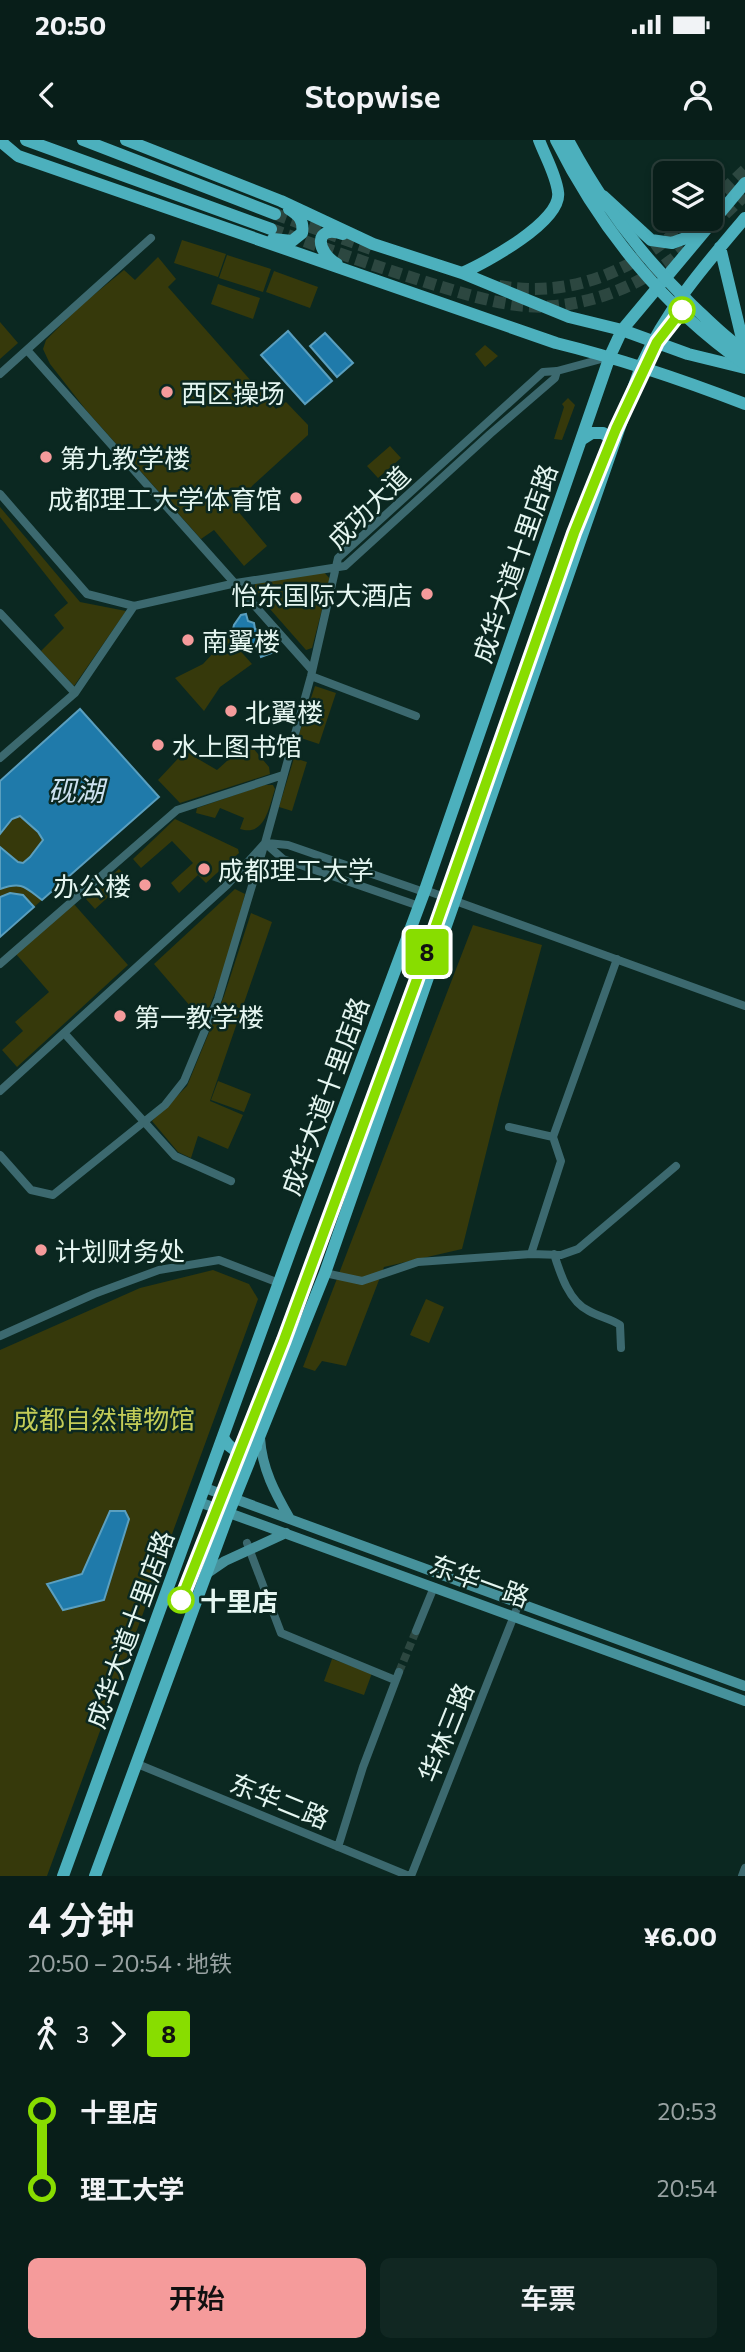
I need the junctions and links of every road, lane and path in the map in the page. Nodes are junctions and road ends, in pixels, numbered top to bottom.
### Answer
1 (26, 140) edge
2 (83, 140) edge
3 (126, 140) edge
4 (539, 140) edge
5 (556, 140) edge
6 (571, 140) edge
7 (0, 141) edge
8 (0, 150) edge
9 (18, 156) junction
10 (745, 183) edge
11 (259, 192) junction
12 (723, 208) edge
13 (275, 214) tunnel mouth
14 (745, 218) edge
15 (271, 229) tunnel mouth
16 (702, 231) joint
17 (241, 233) junction
18 (151, 238) dead end
19 (373, 244) junction
20 (720, 247) junction
21 (462, 273) junction
22 (355, 274) junction
23 (622, 330) junction
24 (652, 341) junction
25 (27, 350) junction
26 (745, 351) edge
27 (610, 356) junction
28 (641, 366) junction
29 (745, 366) edge
30 (0, 374) edge
31 (745, 404) edge
32 (581, 440) junction
33 (612, 447) junction
34 (0, 494) edge
35 (337, 566) junction
36 (236, 583) junction
37 (134, 606) junction
38 (0, 613) edge
39 (312, 673) junction
40 (75, 693) junction
41 (416, 716) dead end
42 (0, 758) edge
43 (283, 775) junction
44 (265, 843) junction
45 (424, 891) junction
46 (456, 901) junction
47 (419, 906) junction
48 (617, 959) junction
49 (0, 964) edge
50 (745, 1006) edge
51 (65, 1034) junction
52 (0, 1091) edge
53 (145, 1122) junction
54 (509, 1126) dead end
55 (553, 1137) junction
56 (0, 1155) edge
57 (676, 1166) dead end
58 (231, 1181) dead end
59 (531, 1254) junction
60 (554, 1254) junction
61 (325, 1273) junction
62 (279, 1283) junction
63 (0, 1336) edge
64 (621, 1348) dead end
65 (223, 1437) junction
66 (258, 1442) junction
67 (205, 1488) junction
68 (234, 1499) junction
69 (200, 1502) junction
70 (229, 1512) junction
71 (290, 1519) junction
72 (286, 1533) junction
73 (248, 1546) junction
74 (206, 1574) junction
75 (434, 1587) junction
76 (519, 1603) junction
77 (514, 1617) junction
78 (416, 1631) tunnel mouth
79 (745, 1686) edge
80 (745, 1701) edge
81 (135, 1763) junction
82 (338, 1847) junction
83 (745, 1868) edge
84 (63, 1876) edge
85 (95, 1876) edge
86 (410, 1876) edge
87 (742, 1876) edge

1 - 15 main road
2 - 13 main road
3 - 11 main road
4 - 21 main road
5 - 29 main road, bridge
6 - 16 main road
6 - 26 main road, bridge
7 - 9 main road
8 - 9 street
9 - 17 main road
10 - 12 main road, 成华大道十里店路
11 - 17 main road
11 - 19 main road
14 - 20 main road, 成华大道十里店路
16 - 23 main road, 成华大道十里店路
17 - 22 main road
18 - 25 street
19 - 21 main road
19 - 22 main road
20 - 24 main road, 成华大道十里店路
20 - 26 main road
21 - 23 main road
22 - 27 main road
23 - 24 main road
23 - 27 main road, 成华大道十里店路
24 - 28 main road, 成华大道十里店路
24 - 29 main road
25 - 30 street
25 - 36 street
27 - 28 main road
27 - 32 main road, 成华大道十里店路
27 - 35 street, 成功大道
28 - 31 main road
28 - 33 main road, 成华大道十里店路
32 - 33 main road
32 - 45 main road, 成华大道十里店路
33 - 46 main road, 成华大道十里店路
34 - 37 street
35 - 36 street
35 - 39 street
36 - 37 street
36 - 39 street
37 - 40 street
38 - 40 street
39 - 41 street
39 - 43 street
40 - 42 street
43 - 44 street
43 - 49 street
44 - 45 street
44 - 47 street
44 - 51 street
44 - 53 street
45 - 46 street
45 - 47 main road, 成华大道十里店路
46 - 48 street
46 - 61 main road, 成华大道十里店路
47 - 62 main road, 成华大道十里店路
48 - 50 street
48 - 55 street
51 - 52 street
51 - 53 street
53 - 56 street
53 - 58 street
54 - 55 street
55 - 59 street
57 - 60 street
59 - 60 street
59 - 61 street
60 - 64 street
61 - 66 main road, 成华大道十里店路
62 - 63 street
62 - 65 main road, 成华大道十里店路
65 - 66 main road
65 - 67 main road, 成华大道十里店路
66 - 68 main road, 成华大道十里店路
66 - 71 street
67 - 68 street, 东华一路
67 - 69 main road, 成华大道十里店路
68 - 70 main road, 成华大道十里店路
68 - 71 street, 东华一路
69 - 70 street, 东华一路
69 - 84 main road, 成华大道十里店路
70 - 72 street, 东华一路
70 - 74 main road, 成华大道十里店路
71 - 76 street, 东华一路
72 - 73 street
72 - 75 street, 东华一路
73 - 74 street
73 - 82 street
74 - 81 main road, 成华大道十里店路
75 - 77 street, 东华一路
75 - 78 street
76 - 77 street, 华林三路
76 - 79 street, 东华一路
77 - 80 street, 东华一路
77 - 86 street, 华林三路
81 - 82 street, 东华二路
81 - 85 main road, 成华大道十里店路
82 - 86 street, 东华二路
83 - 87 street

